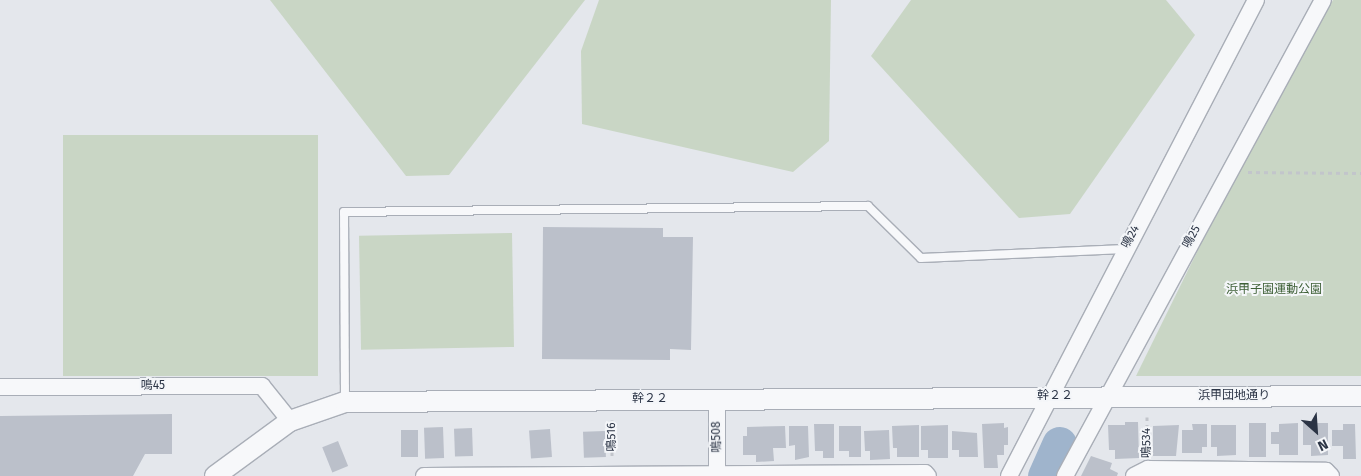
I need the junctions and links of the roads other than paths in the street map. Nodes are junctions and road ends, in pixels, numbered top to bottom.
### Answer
1 (1256, 0) edge
2 (1323, 0) edge
3 (1125, 249) junction
4 (0, 387) edge
5 (1048, 396) junction
6 (1107, 396) junction
7 (1361, 396) edge
8 (717, 399) junction
9 (345, 402) junction
10 (290, 421) junction
11 (1141, 473) edge
12 (612, 475) edge
13 (718, 475) edge
14 (811, 475) edge
15 (215, 476) edge
16 (424, 476) edge
17 (928, 476) edge
18 (1009, 476) edge
19 (1065, 476) edge
20 (1331, 476) edge

1 - 3 street, 鳴24
2 - 6 street, 鳴25
3 - 5 street, 鳴24
3 - 9 lane
4 - 10 street, 鳴45
5 - 6 street, 幹２２
5 - 8 street, 幹２２
5 - 18 street, 鳴24
6 - 7 street, 浜甲団地通り
6 - 19 street, 鳴25
8 - 9 street, 幹２２
8 - 13 street, 鳴508
9 - 10 street, 幹２２
10 - 15 street, 幹２２
11 - 20 street
12 - 13 street
12 - 16 street
13 - 14 street
14 - 17 street

